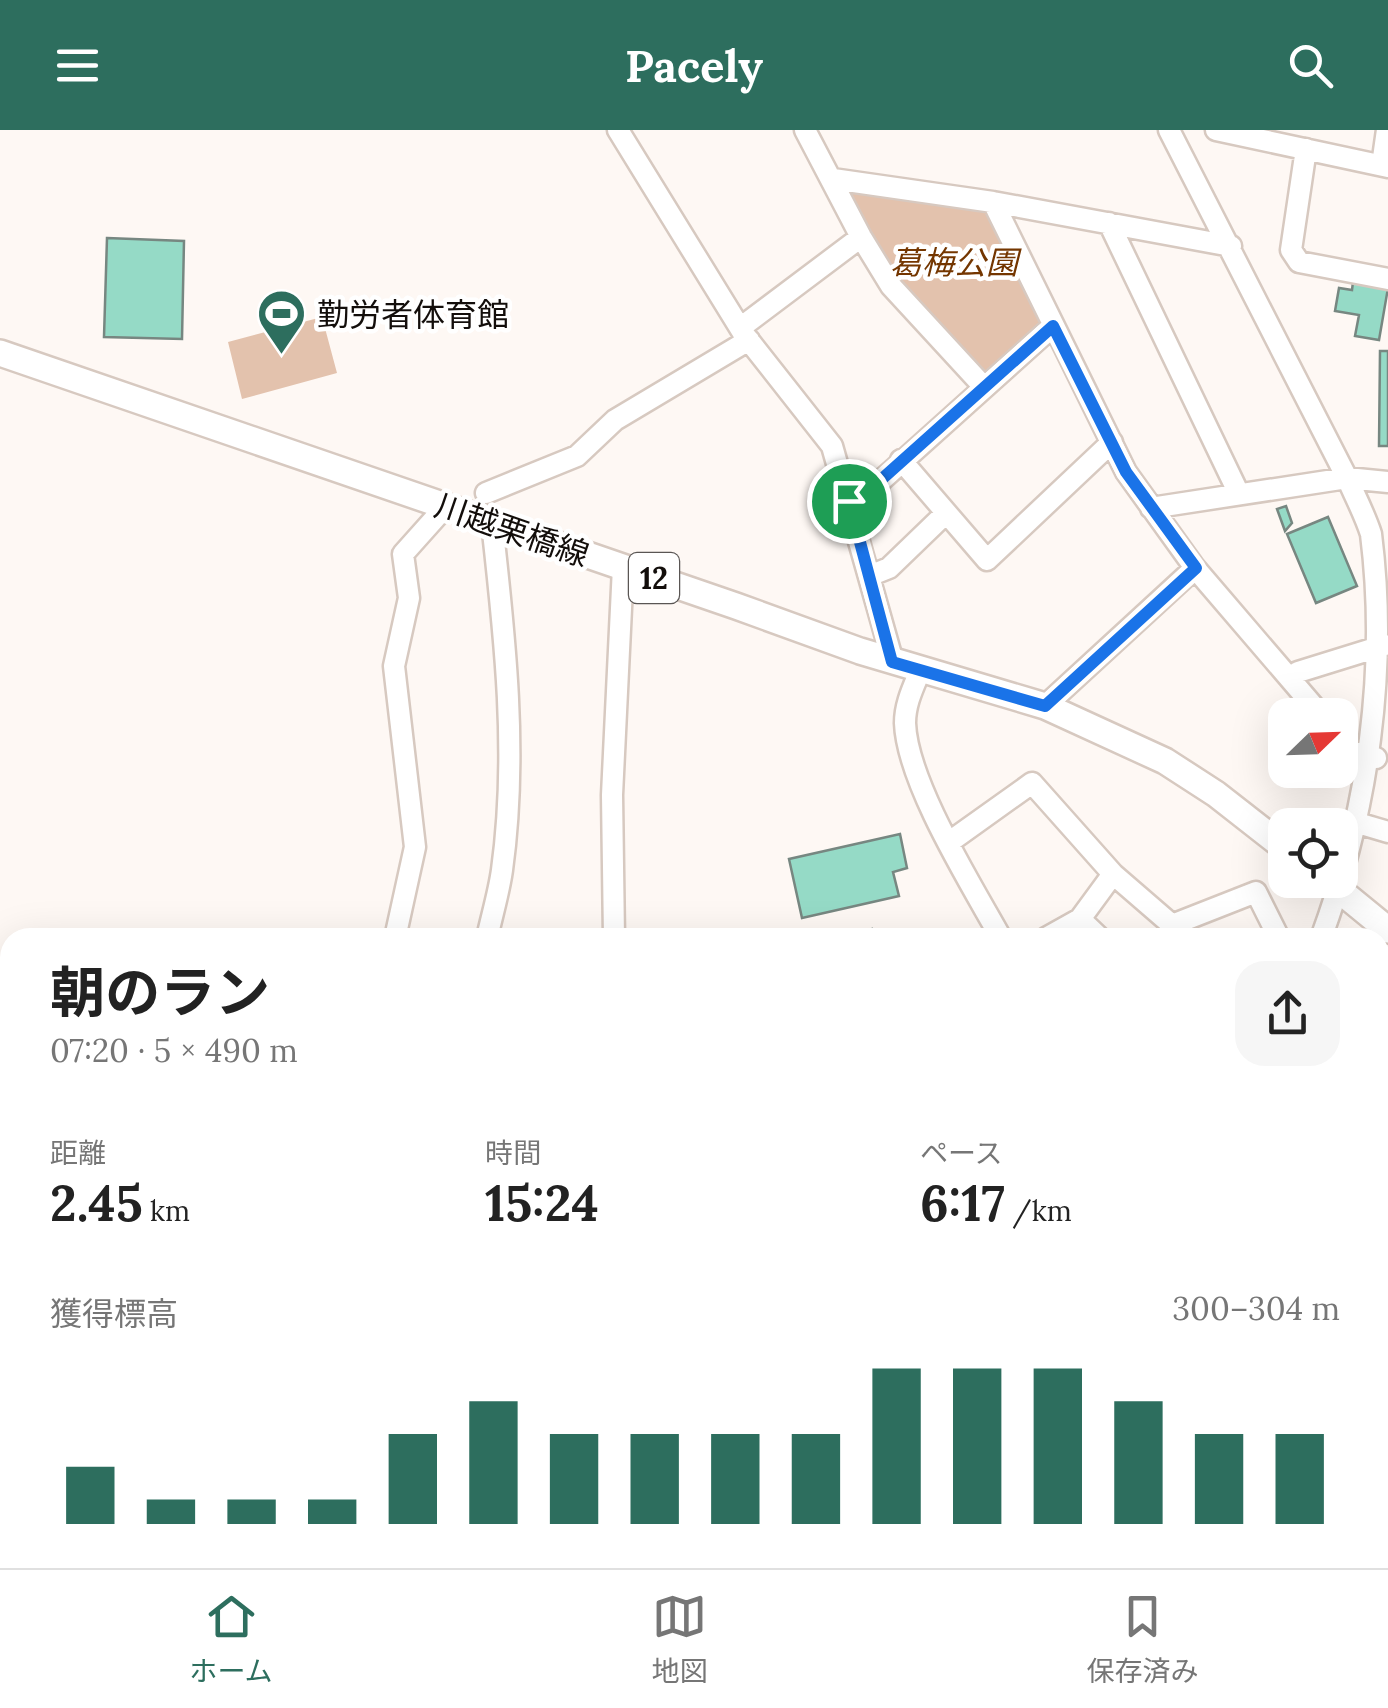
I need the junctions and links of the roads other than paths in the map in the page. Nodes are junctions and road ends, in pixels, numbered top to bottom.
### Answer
1 (618, 130) edge
2 (805, 130) edge
3 (1169, 130) edge
4 (1216, 130) edge
5 (1387, 130) edge
6 (1248, 133) edge
7 (1306, 149) junction
8 (1385, 166) edge
9 (833, 179) junction
10 (993, 202) junction
11 (1110, 223) junction
12 (861, 237) junction
13 (1231, 246) junction
14 (1388, 279) edge
15 (1053, 326) junction
16 (744, 334) junction
17 (0, 353) edge
18 (984, 388) junction
19 (1112, 442) junction
20 (902, 460) junction
21 (1347, 478) junction
22 (1388, 482) edge
23 (486, 493) dead end
24 (1240, 494) junction
25 (849, 501) junction
26 (445, 507) junction
27 (1152, 508) junction
28 (946, 513) junction
29 (492, 523) junction
30 (623, 568) junction
31 (1196, 568) junction
32 (869, 576) junction
33 (1386, 606) edge
34 (1385, 645) junction
35 (892, 662) junction
36 (920, 670) junction
37 (1290, 678) junction
38 (1307, 698) edge
39 (1045, 706) junction
40 (1385, 715) edge
41 (1358, 754) edge
42 (1376, 758) junction
43 (1361, 824) junction
44 (1358, 830) edge
45 (1388, 832) edge
46 (1268, 835) edge
47 (948, 843) junction
48 (1113, 874) junction
49 (1330, 898) edge
50 (1350, 898) edge
51 (1080, 919) junction
52 (397, 928) edge
53 (489, 928) edge
54 (614, 928) edge
55 (995, 928) edge
56 (1064, 928) edge
57 (1089, 928) edge
58 (1274, 928) edge
59 (1323, 928) edge
60 (1386, 928) edge

1 - 16 street
2 - 9 street
3 - 13 street
4 - 6 street
5 - 8 street
6 - 7 street
7 - 8 street
7 - 14 street
9 - 10 street
9 - 12 street
10 - 11 street
10 - 15 street
11 - 13 street
11 - 24 street
12 - 16 street
12 - 18 street
13 - 21 street
15 - 18 street
15 - 19 street
16 - 23 street
16 - 25 street
17 - 26 main road, 川越栗橋線 / 12
18 - 20 street
19 - 27 street
19 - 28 street
20 - 25 street
20 - 28 street
21 - 22 street
21 - 24 street
21 - 33 street
24 - 27 street
25 - 32 street
26 - 29 main road, 川越栗橋線 / 12
26 - 52 street
27 - 31 street
28 - 32 street
29 - 30 main road, 川越栗橋線 / 12
29 - 53 street
30 - 35 main road, 川越栗橋線 / 12
30 - 54 street
31 - 37 street
31 - 39 street
32 - 35 street
33 - 34 street
34 - 37 street
34 - 40 street
35 - 36 main road, 川越栗橋線 / 12
36 - 39 main road, 川越栗橋線 / 12
36 - 47 street
37 - 38 street
39 - 46 main road, 川越栗橋線 / 12
40 - 42 street
41 - 42 street
42 - 43 street
43 - 44 street
43 - 45 street
47 - 48 street
47 - 55 street
48 - 51 street
48 - 58 street
49 - 59 street
50 - 60 main road
51 - 56 street
51 - 57 street

